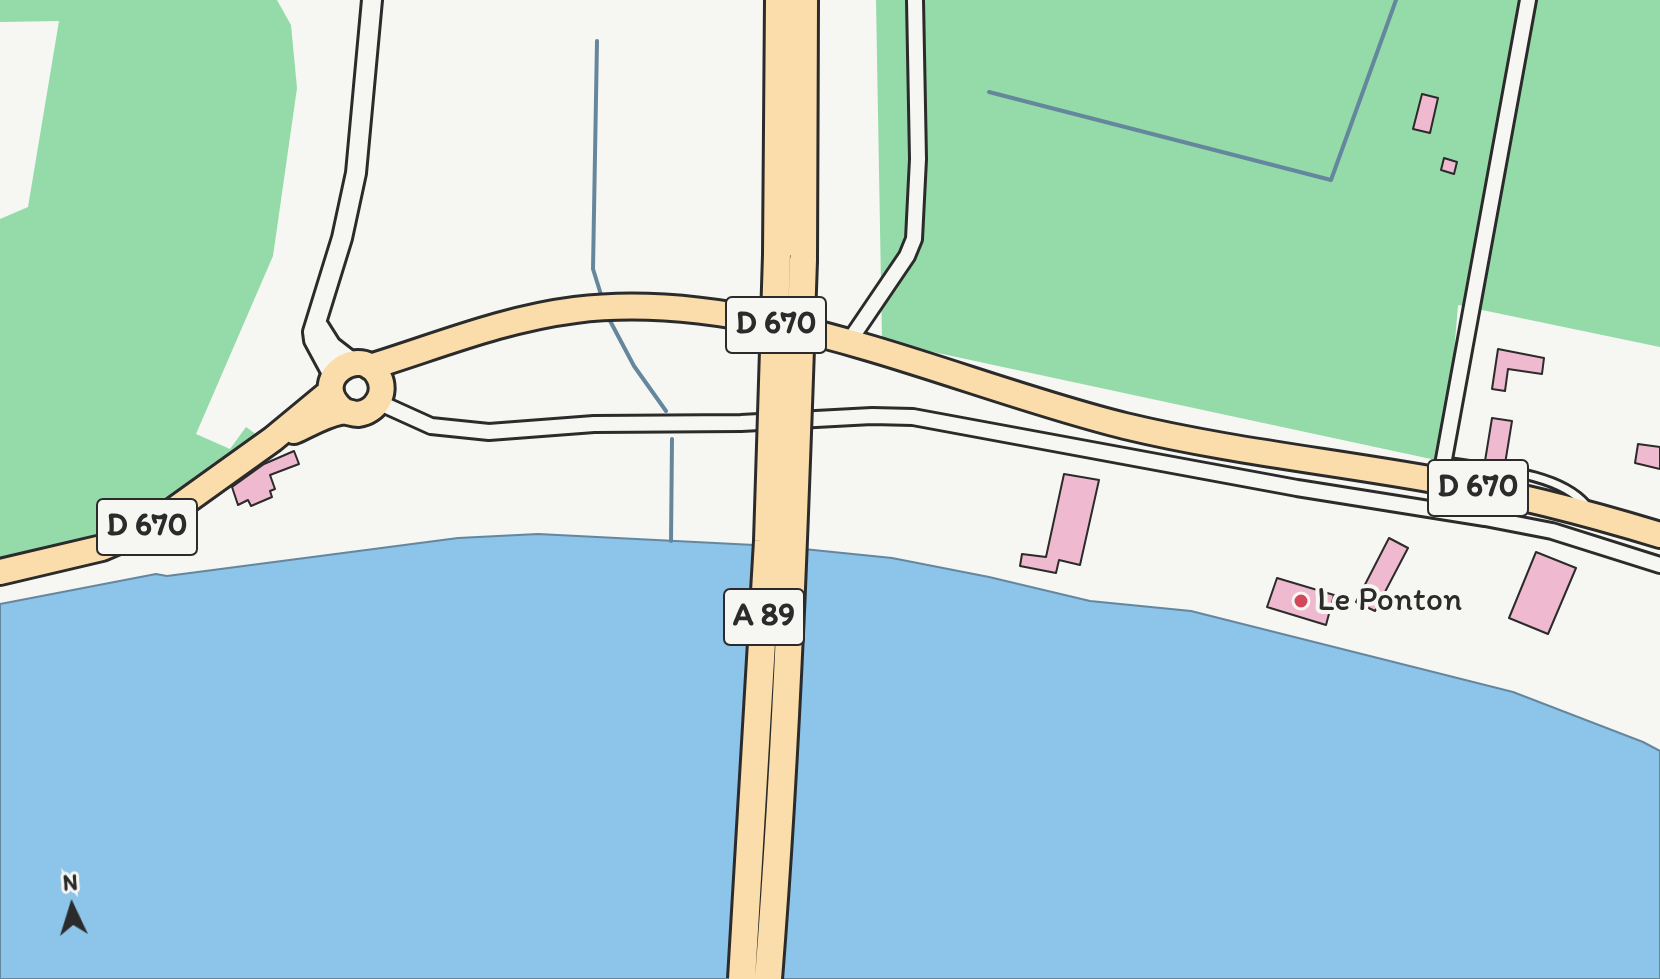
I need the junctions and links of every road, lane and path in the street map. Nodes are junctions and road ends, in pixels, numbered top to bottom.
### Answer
1 (372, 0) edge
2 (779, 0) edge
3 (804, 0) edge
4 (915, 0) edge
5 (1528, 0) edge
6 (848, 343) junction
7 (438, 346) junction
8 (346, 382) junction
9 (380, 397) junction
10 (1442, 471) junction
11 (1660, 535) edge
12 (1660, 565) edge
13 (0, 572) edge
14 (742, 979) edge
15 (768, 979) edge

1 - 8 street
2 - 14 highway, A 89, bridge
3 - 15 highway, A 89, bridge
4 - 6 street
5 - 10 street
6 - 7 main road, D 670
6 - 10 main road, D 670
7 - 8 main road, D 670
7 - 9 main road, D 670
8 - 9 main road
8 - 9 main road
8 - 13 main road, D 670
9 - 12 street
10 - 11 main road, D 670

